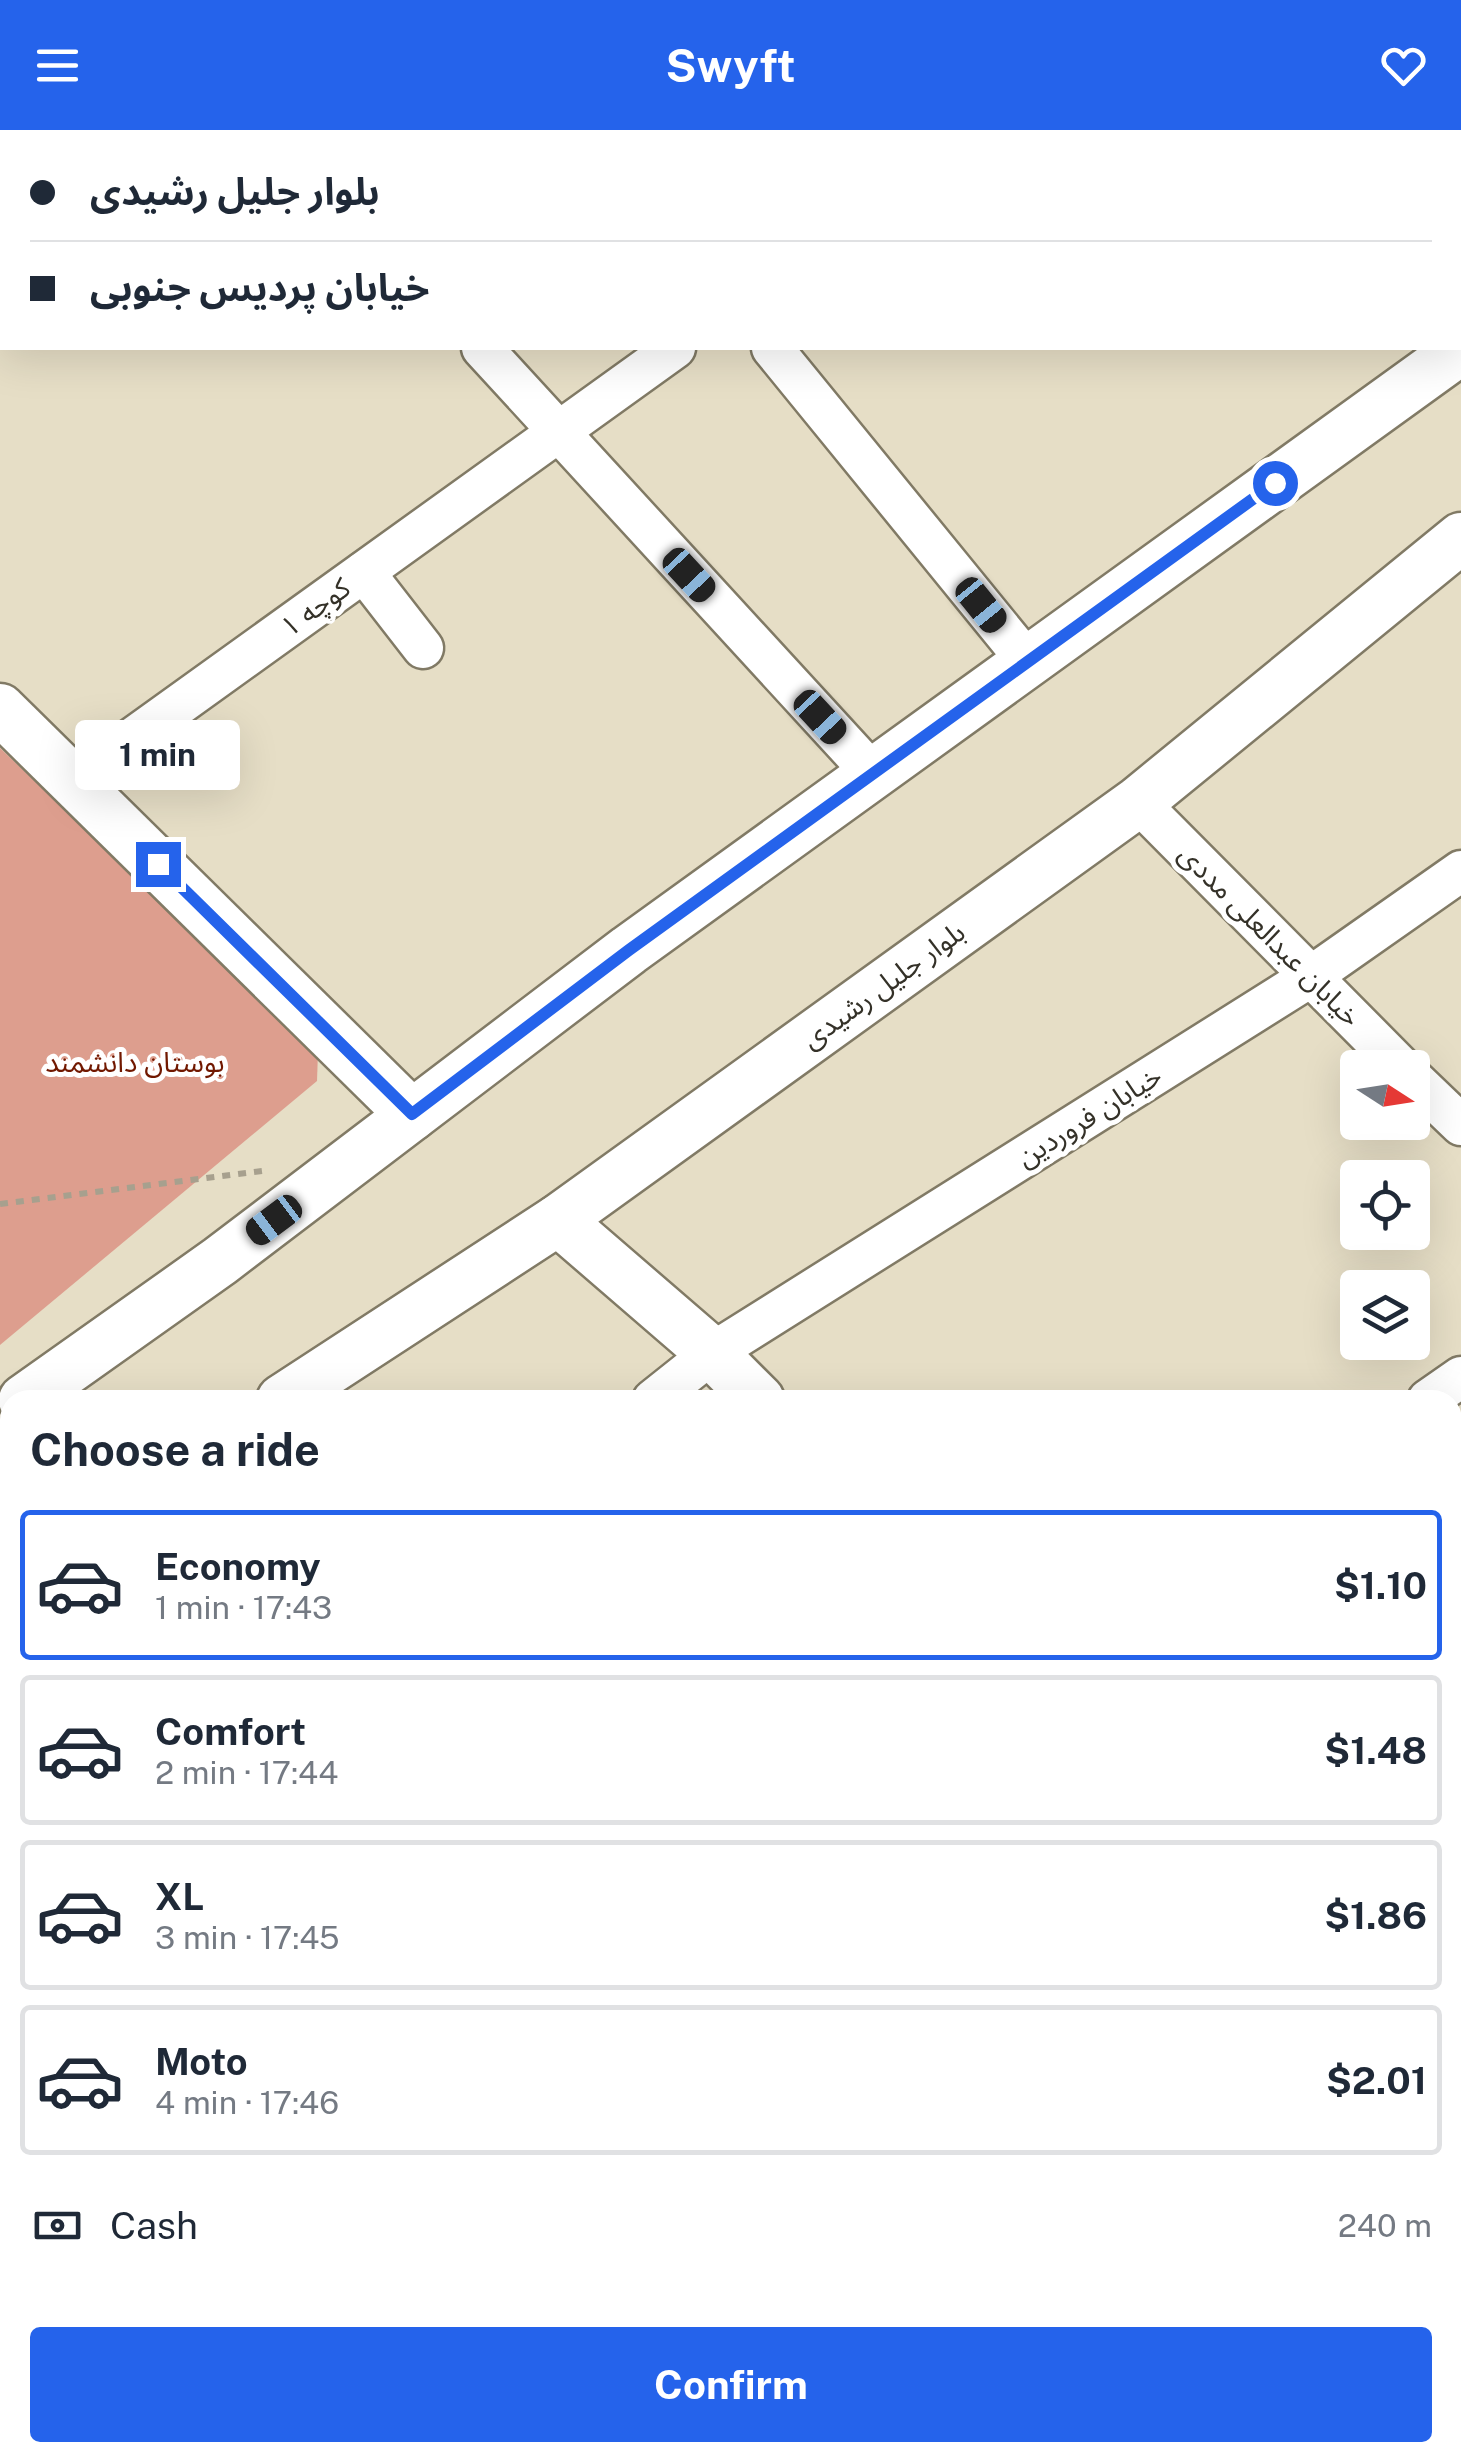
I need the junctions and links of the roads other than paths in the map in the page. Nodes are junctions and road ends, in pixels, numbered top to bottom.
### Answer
1 (484, 350) edge
2 (671, 350) edge
3 (774, 350) edge
4 (1460, 350) edge
5 (557, 433) junction
6 (1461, 538) edge
7 (364, 572) junction
8 (423, 648) dead end
9 (1028, 662) junction
10 (0, 709) edge
11 (873, 774) junction
12 (73, 780) junction
13 (1138, 802) junction
14 (1461, 871) edge
15 (1310, 976) junction
16 (1384, 1050) edge
17 (1430, 1095) edge
18 (412, 1114) junction
19 (1461, 1125) edge
20 (558, 1220) junction
21 (712, 1353) junction
22 (38, 1390) edge
23 (297, 1390) edge
24 (665, 1390) edge
25 (749, 1390) edge

1 - 5 street
2 - 5 street, کوچه ۱
3 - 9 street
4 - 9 street
5 - 7 street, کوچه ۱
5 - 11 street
6 - 13 street, بلوار جلیل رشیدی
7 - 8 street
7 - 12 street, کوچه ۱
9 - 11 street
10 - 12 street
11 - 18 street
12 - 18 street
13 - 15 street, خیابان عبدالعلی مددی
13 - 20 street, بلوار جلیل رشیدی
14 - 15 street, خیابان فروردین
15 - 16 street, خیابان عبدالعلی مددی
15 - 21 street, خیابان فروردین
17 - 19 street
18 - 22 street
20 - 21 street
20 - 23 street, بلوار جلیل رشیدی
21 - 24 street, خیابان فروردین
21 - 25 street

